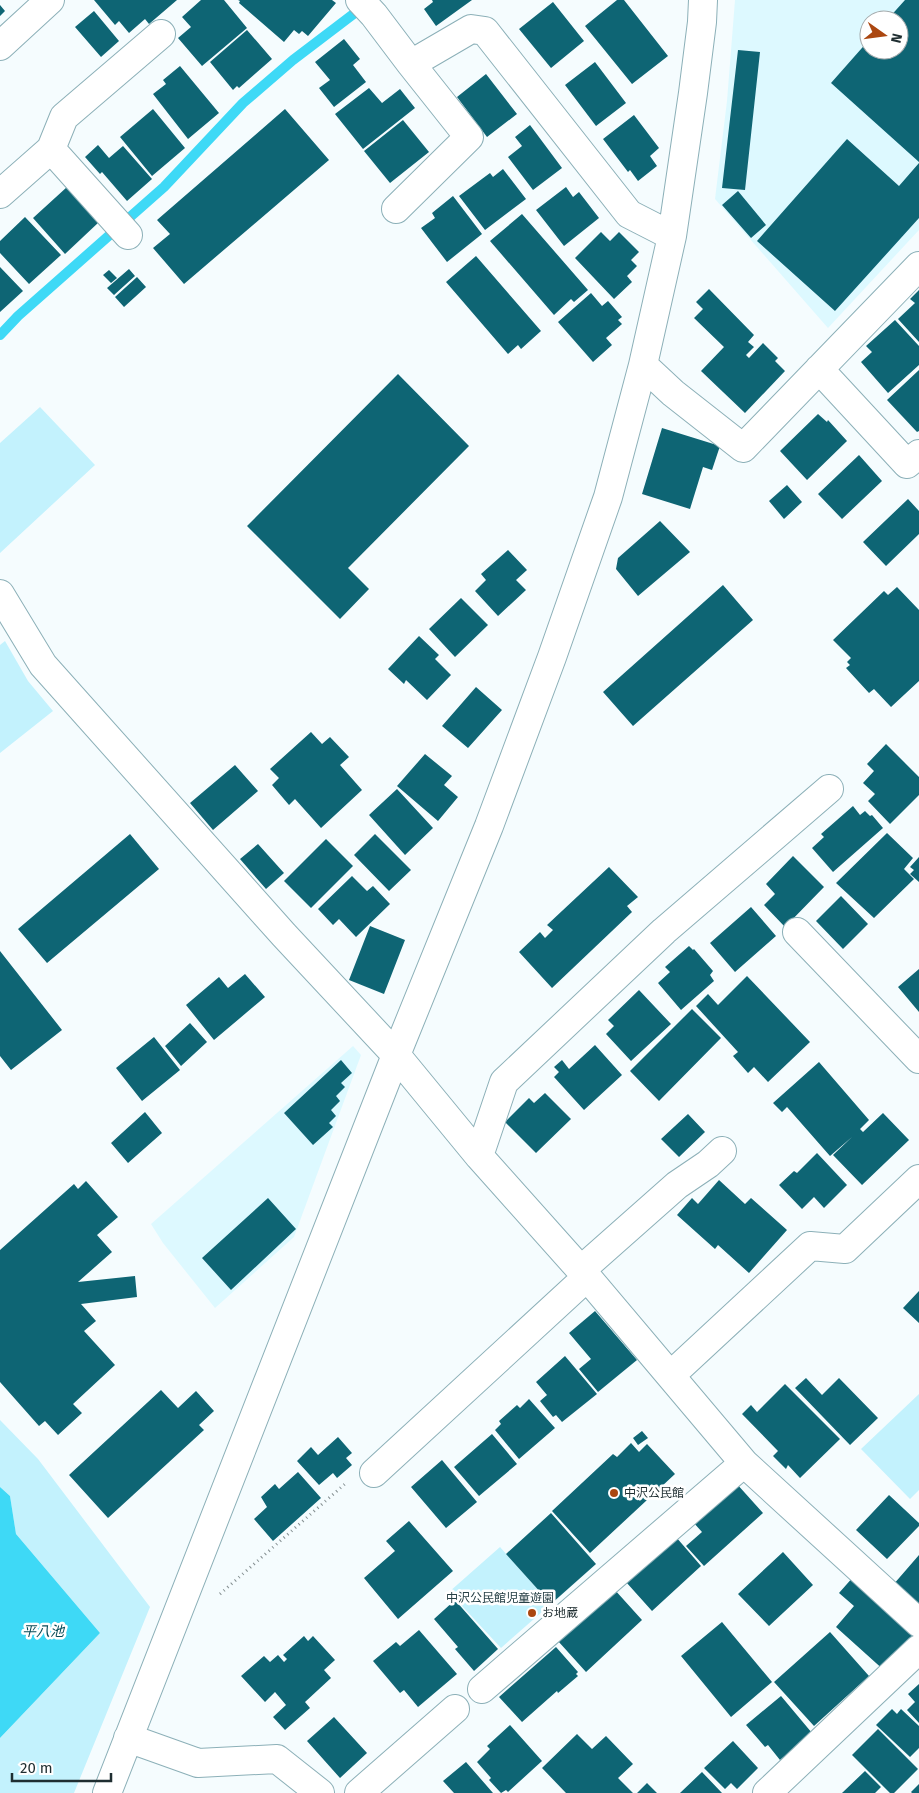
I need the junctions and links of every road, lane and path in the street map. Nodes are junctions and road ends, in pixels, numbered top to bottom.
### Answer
1 (50, 0) edge
2 (360, 0) edge
3 (703, 0) edge
4 (161, 34) dead end
5 (0, 46) edge
6 (411, 64) junction
7 (51, 149) junction
8 (0, 194) edge
9 (396, 209) dead end
10 (128, 235) dead end
11 (672, 236) junction
12 (919, 266) edge
13 (643, 366) junction
14 (819, 369) junction
15 (919, 454) edge
16 (0, 594) edge
17 (829, 788) dead end
18 (797, 932) dead end
19 (396, 1054) junction
20 (919, 1058) edge
21 (722, 1151) dead end
22 (479, 1156) junction
23 (919, 1179) edge
24 (584, 1273) junction
25 (671, 1375) junction
26 (744, 1463) junction
27 (374, 1473) joint
28 (213, 1596) dead end
29 (919, 1623) edge
30 (919, 1649) edge
31 (482, 1688) dead end
32 (455, 1709) dead end
33 (128, 1738) junction
34 (107, 1793) edge
35 (320, 1793) edge
36 (358, 1793) edge
37 (766, 1793) edge

1 - 5 street
2 - 6 street
3 - 11 street
4 - 7 street
6 - 9 street
6 - 11 street
7 - 8 street
7 - 10 street
11 - 13 street
12 - 14 street
13 - 14 street
13 - 19 street
14 - 15 street
16 - 19 street
17 - 22 street
18 - 20 street
19 - 22 street
19 - 33 street
21 - 24 street
22 - 24 street
23 - 25 street
24 - 25 street
24 - 27 street
25 - 26 street
26 - 29 street
26 - 31 street
27 - 28 path
30 - 37 street
32 - 36 street
33 - 34 street
33 - 35 street

